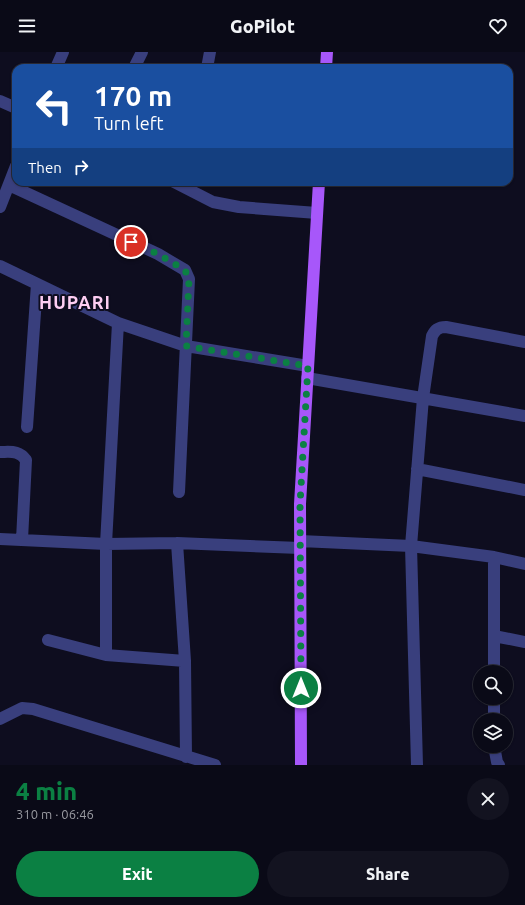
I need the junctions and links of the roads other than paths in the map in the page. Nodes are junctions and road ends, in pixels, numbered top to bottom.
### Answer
1 (63, 52) edge
2 (142, 52) edge
3 (210, 52) edge
4 (327, 52) edge
5 (58, 64) edge
6 (136, 64) edge
7 (208, 64) edge
8 (326, 64) edge
9 (0, 101) edge
10 (12, 106) edge
11 (12, 177) edge
12 (9, 185) junction
13 (182, 186) edge
14 (319, 186) edge
15 (0, 207) edge
16 (317, 213) junction
17 (0, 266) edge
18 (37, 284) junction
19 (118, 323) junction
20 (525, 342) edge
21 (186, 346) junction
22 (307, 372) junction
23 (423, 398) junction
24 (525, 416) edge
25 (27, 427) dead end
26 (0, 452) edge
27 (417, 468) junction
28 (525, 490) edge
29 (178, 492) dead end
30 (0, 538) edge
31 (22, 540) junction
32 (177, 542) junction
33 (106, 544) junction
34 (300, 545) junction
35 (410, 546) junction
36 (494, 557) junction
37 (525, 564) edge
38 (494, 636) junction
39 (48, 640) dead end
40 (525, 642) edge
41 (106, 655) junction
42 (185, 661) junction
43 (494, 665) edge
44 (0, 719) edge
45 (495, 753) edge
46 (186, 757) junction
47 (215, 765) edge
48 (301, 765) edge
49 (417, 765) edge
50 (499, 765) edge

1 - 5 street
2 - 6 street
3 - 7 street
4 - 8 main road
9 - 10 street
11 - 12 street
12 - 15 street
12 - 21 street
13 - 16 street
14 - 16 main road
16 - 22 main road
17 - 18 street
18 - 19 street
18 - 25 street
19 - 21 street
19 - 33 street
20 - 23 street
21 - 22 street
21 - 29 street
22 - 23 street
22 - 34 main road
23 - 24 street
23 - 27 street
26 - 31 street
27 - 28 street
27 - 35 street
30 - 31 street
31 - 33 street
32 - 33 street
32 - 34 street
32 - 42 street
33 - 41 street
34 - 35 street
34 - 48 main road
35 - 36 street
35 - 49 street
36 - 37 street
36 - 38 street
38 - 40 street
38 - 43 street
39 - 41 street
41 - 42 street
42 - 46 street
44 - 46 street
45 - 50 street
46 - 47 street

